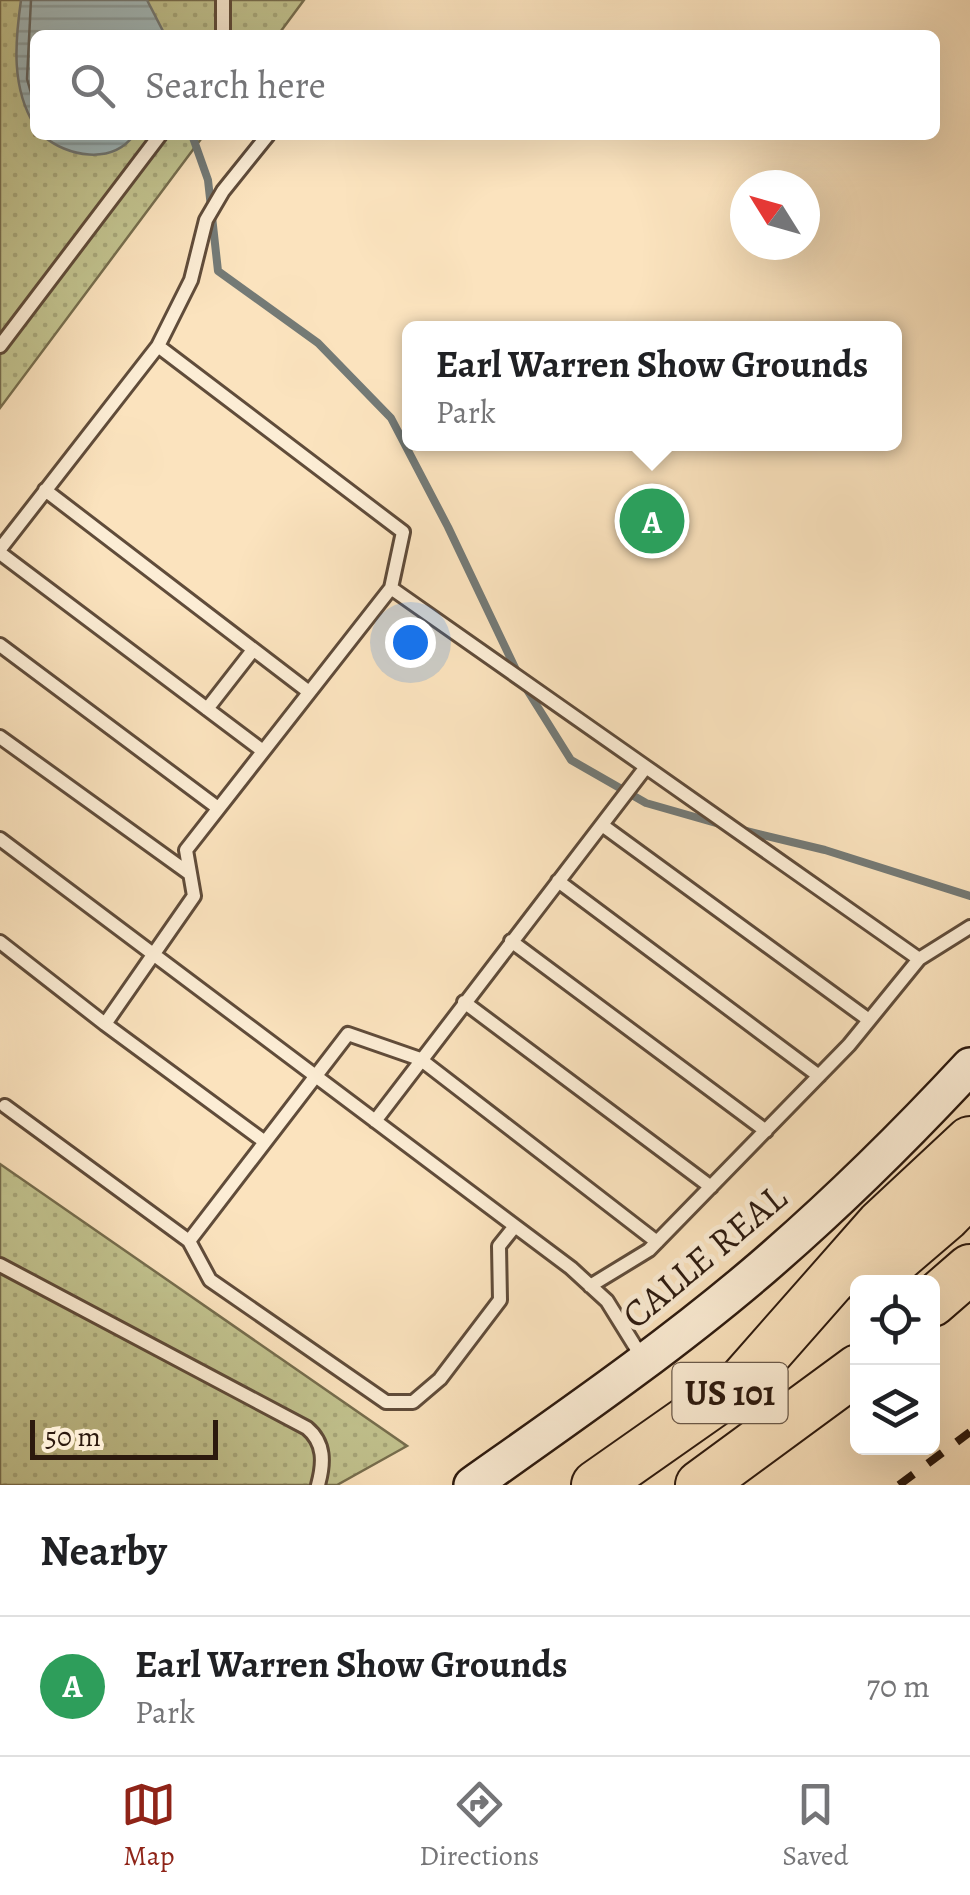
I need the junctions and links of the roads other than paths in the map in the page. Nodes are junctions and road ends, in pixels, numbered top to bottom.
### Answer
1 (222, 0) edge
2 (222, 30) edge
3 (156, 140) edge
4 (264, 140) edge
5 (0, 346) edge
6 (158, 346) junction
7 (45, 490) junction
8 (0, 551) edge
9 (390, 588) junction
10 (0, 644) edge
11 (253, 650) junction
12 (309, 692) junction
13 (207, 709) junction
14 (0, 737) edge
15 (263, 751) junction
16 (646, 767) junction
17 (218, 808) junction
18 (602, 825) junction
19 (0, 839) edge
20 (190, 874) junction
21 (558, 882) junction
22 (970, 927) edge
23 (511, 941) junction
24 (0, 942) edge
25 (155, 955) junction
26 (919, 959) junction
27 (464, 1002) junction
28 (869, 1020) junction
29 (105, 1024) junction
30 (420, 1059) junction
31 (970, 1066) edge
32 (819, 1076) junction
33 (316, 1077) junction
34 (5, 1106) dead end
35 (375, 1121) junction
36 (766, 1130) junction
37 (970, 1141) edge
38 (265, 1142) junction
39 (710, 1187) junction
40 (970, 1190) edge
41 (514, 1226) junction
42 (189, 1241) junction
43 (657, 1242) junction
44 (0, 1265) edge
45 (970, 1269) edge
46 (877, 1275) edge
47 (590, 1286) junction
48 (970, 1294) edge
49 (940, 1295) edge
50 (850, 1298) edge
51 (940, 1314) edge
52 (644, 1361) junction
53 (850, 1375) edge
54 (734, 1390) junction
55 (318, 1485) edge
56 (472, 1485) edge
57 (596, 1485) edge
58 (700, 1485) edge

1 - 2 lane
3 - 5 lane
4 - 6 lane
6 - 7 lane
6 - 9 lane
7 - 8 lane
7 - 11 lane
8 - 13 lane
9 - 12 lane
9 - 16 lane
10 - 17 lane
11 - 12 lane
11 - 13 lane
12 - 15 lane
13 - 15 lane
14 - 20 lane
15 - 17 lane
16 - 18 lane
16 - 26 lane
17 - 20 lane
18 - 21 lane
18 - 28 lane
19 - 25 lane
20 - 25 lane
21 - 23 lane
21 - 32 lane
22 - 26 lane
23 - 27 lane
23 - 36 lane
24 - 29 lane
25 - 29 lane
25 - 33 lane
26 - 28 lane
27 - 30 lane
27 - 39 lane
28 - 32 lane
29 - 38 lane
30 - 33 lane
30 - 35 lane
30 - 43 lane
31 - 52 street, CALLE REAL
32 - 36 lane
33 - 35 lane
33 - 38 lane
34 - 42 lane
35 - 41 lane
36 - 39 lane
37 - 54 highway
38 - 42 lane
39 - 43 lane
40 - 46 highway
41 - 42 lane
41 - 47 lane
43 - 47 lane
44 - 55 lane
45 - 49 highway
47 - 52 lane
48 - 51 highway
50 - 54 highway, US 101
52 - 56 street, CALLE REAL
53 - 58 highway, US 101
54 - 57 highway, US 101

